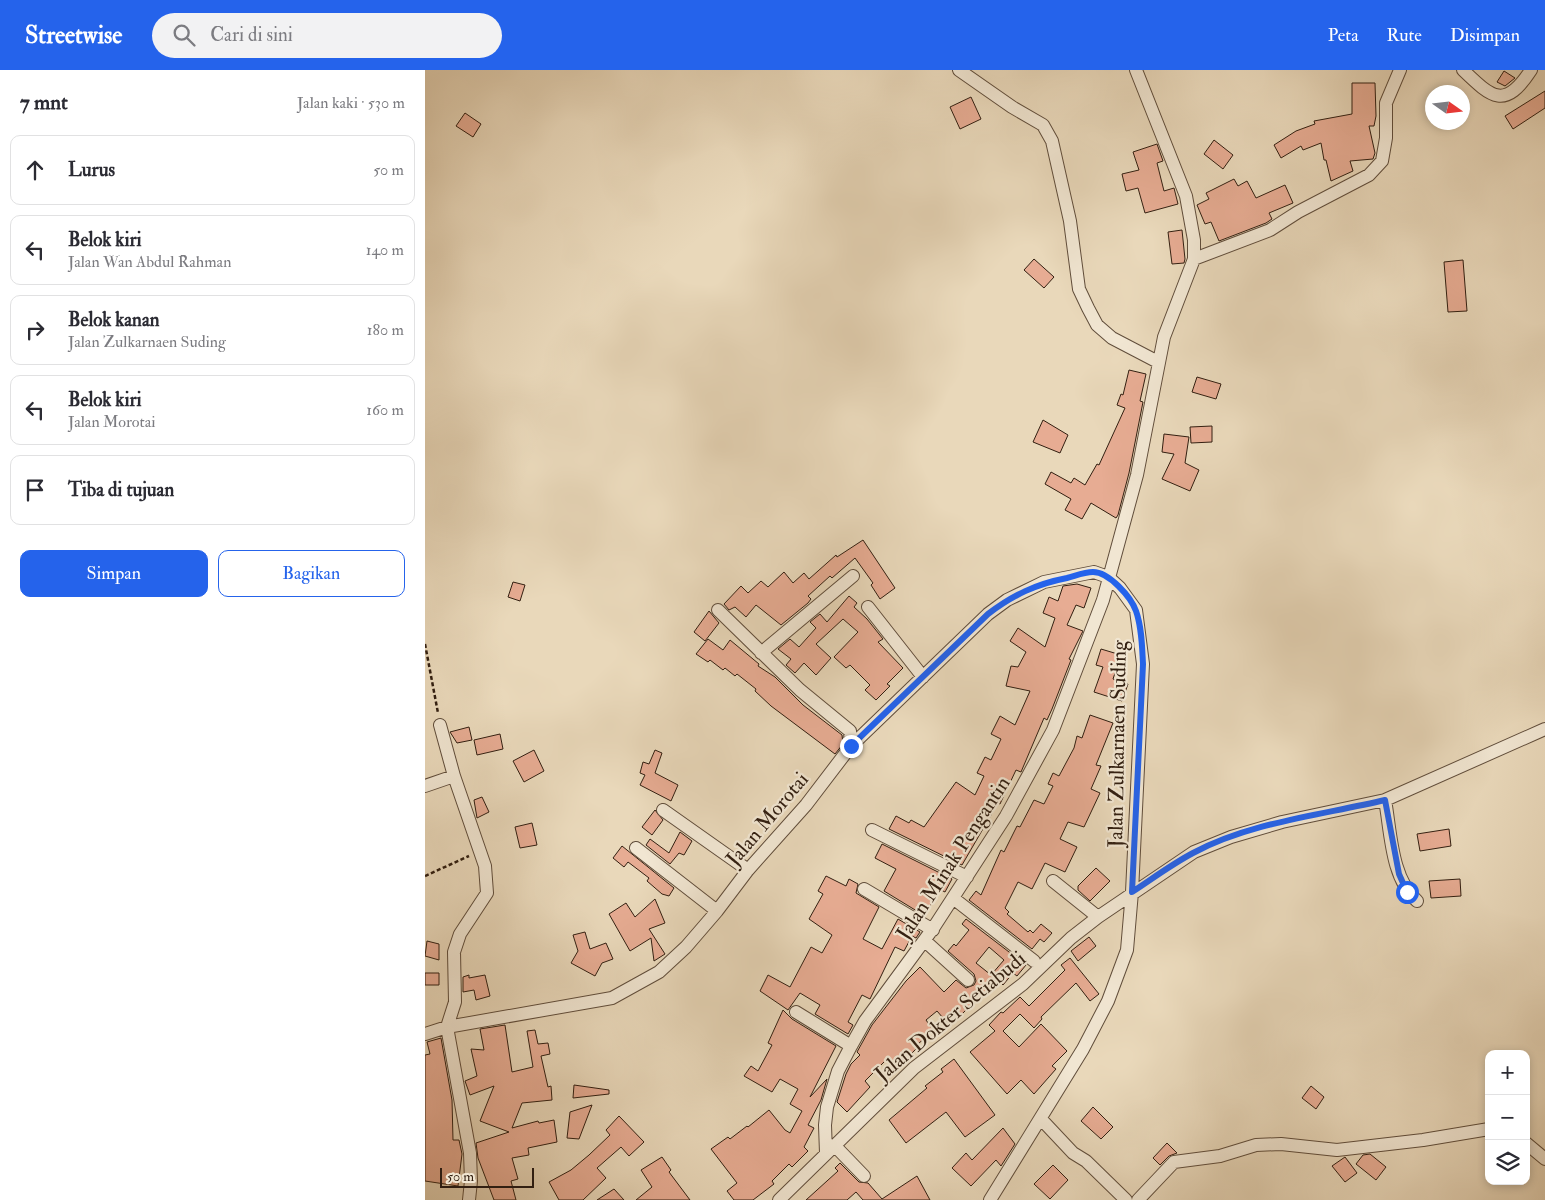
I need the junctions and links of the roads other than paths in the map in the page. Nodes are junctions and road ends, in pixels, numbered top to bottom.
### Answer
1 (959, 70) edge
2 (1136, 70) edge
3 (1400, 70) edge
4 (1463, 70) edge
5 (1531, 70) edge
6 (1194, 259) junction
7 (1158, 362) junction
8 (853, 576) dead end
9 (1108, 576) junction
10 (868, 607) dead end
11 (718, 610) dead end
12 (761, 653) junction
13 (923, 677) junction
14 (440, 725) road end
15 (1545, 728) edge
16 (851, 746) junction
17 (454, 776) junction
18 (425, 786) edge
19 (1385, 800) junction
20 (663, 810) dead end
21 (872, 830) dead end
22 (636, 848) dead end
23 (748, 870) junction
24 (967, 877) junction
25 (1053, 881) dead end
26 (864, 889) dead end
27 (1132, 892) junction
28 (953, 898) junction
29 (1417, 901) dead end
30 (717, 911) junction
31 (1098, 917) junction
32 (933, 930) junction
33 (925, 941) junction
34 (1034, 961) dead end
35 (968, 980) dead end
36 (796, 1012) dead end
37 (447, 1027) junction
38 (425, 1034) edge
39 (851, 1046) junction
40 (1041, 1119) junction
41 (1485, 1129) edge
42 (1530, 1146) edge
43 (830, 1149) junction
44 (1545, 1159) edge
45 (864, 1176) dead end
46 (469, 1200) edge
47 (779, 1200) edge
48 (991, 1200) edge
49 (1126, 1200) edge
50 (1138, 1200) edge

1 - 7 street
2 - 6 street
3 - 6 street
4 - 5 street
6 - 7 street, Jalan Minak Pengantin
7 - 9 street, Jalan Minak Pengantin
8 - 12 street
9 - 13 street, Jalan Morotai
9 - 24 street, Jalan Minak Pengantin
9 - 27 street, Jalan Zulkarnaen Suding
10 - 13 street
11 - 12 street
12 - 16 street
13 - 16 street, Jalan Morotai
14 - 17 street
15 - 19 street, Jalan Dokter Setiabudi
16 - 23 street, Jalan Morotai
17 - 18 street
17 - 37 street
19 - 27 street, Jalan Dokter Setiabudi
19 - 29 street
20 - 23 street
21 - 24 street
22 - 30 street
23 - 30 street, Jalan Morotai
24 - 28 street, Jalan Minak Pengantin
25 - 31 street
26 - 32 street
27 - 31 street, Jalan Dokter Setiabudi
27 - 40 street, Jalan Zulkarnaen Suding
28 - 32 street, Jalan Minak Pengantin
28 - 34 street
30 - 37 street, Jalan Morotai
31 - 43 street, Jalan Dokter Setiabudi
32 - 33 street, Jalan Minak Pengantin
33 - 35 street
33 - 39 street, Jalan Minak Pengantin
36 - 39 street
37 - 38 street, Jalan Morotai
37 - 46 street
39 - 43 street, Jalan Minak Pengantin
40 - 48 street, Jalan Zulkarnaen Suding
40 - 49 street
41 - 50 street
42 - 44 street
43 - 45 street
43 - 47 street, Jalan Dokter Setiabudi

